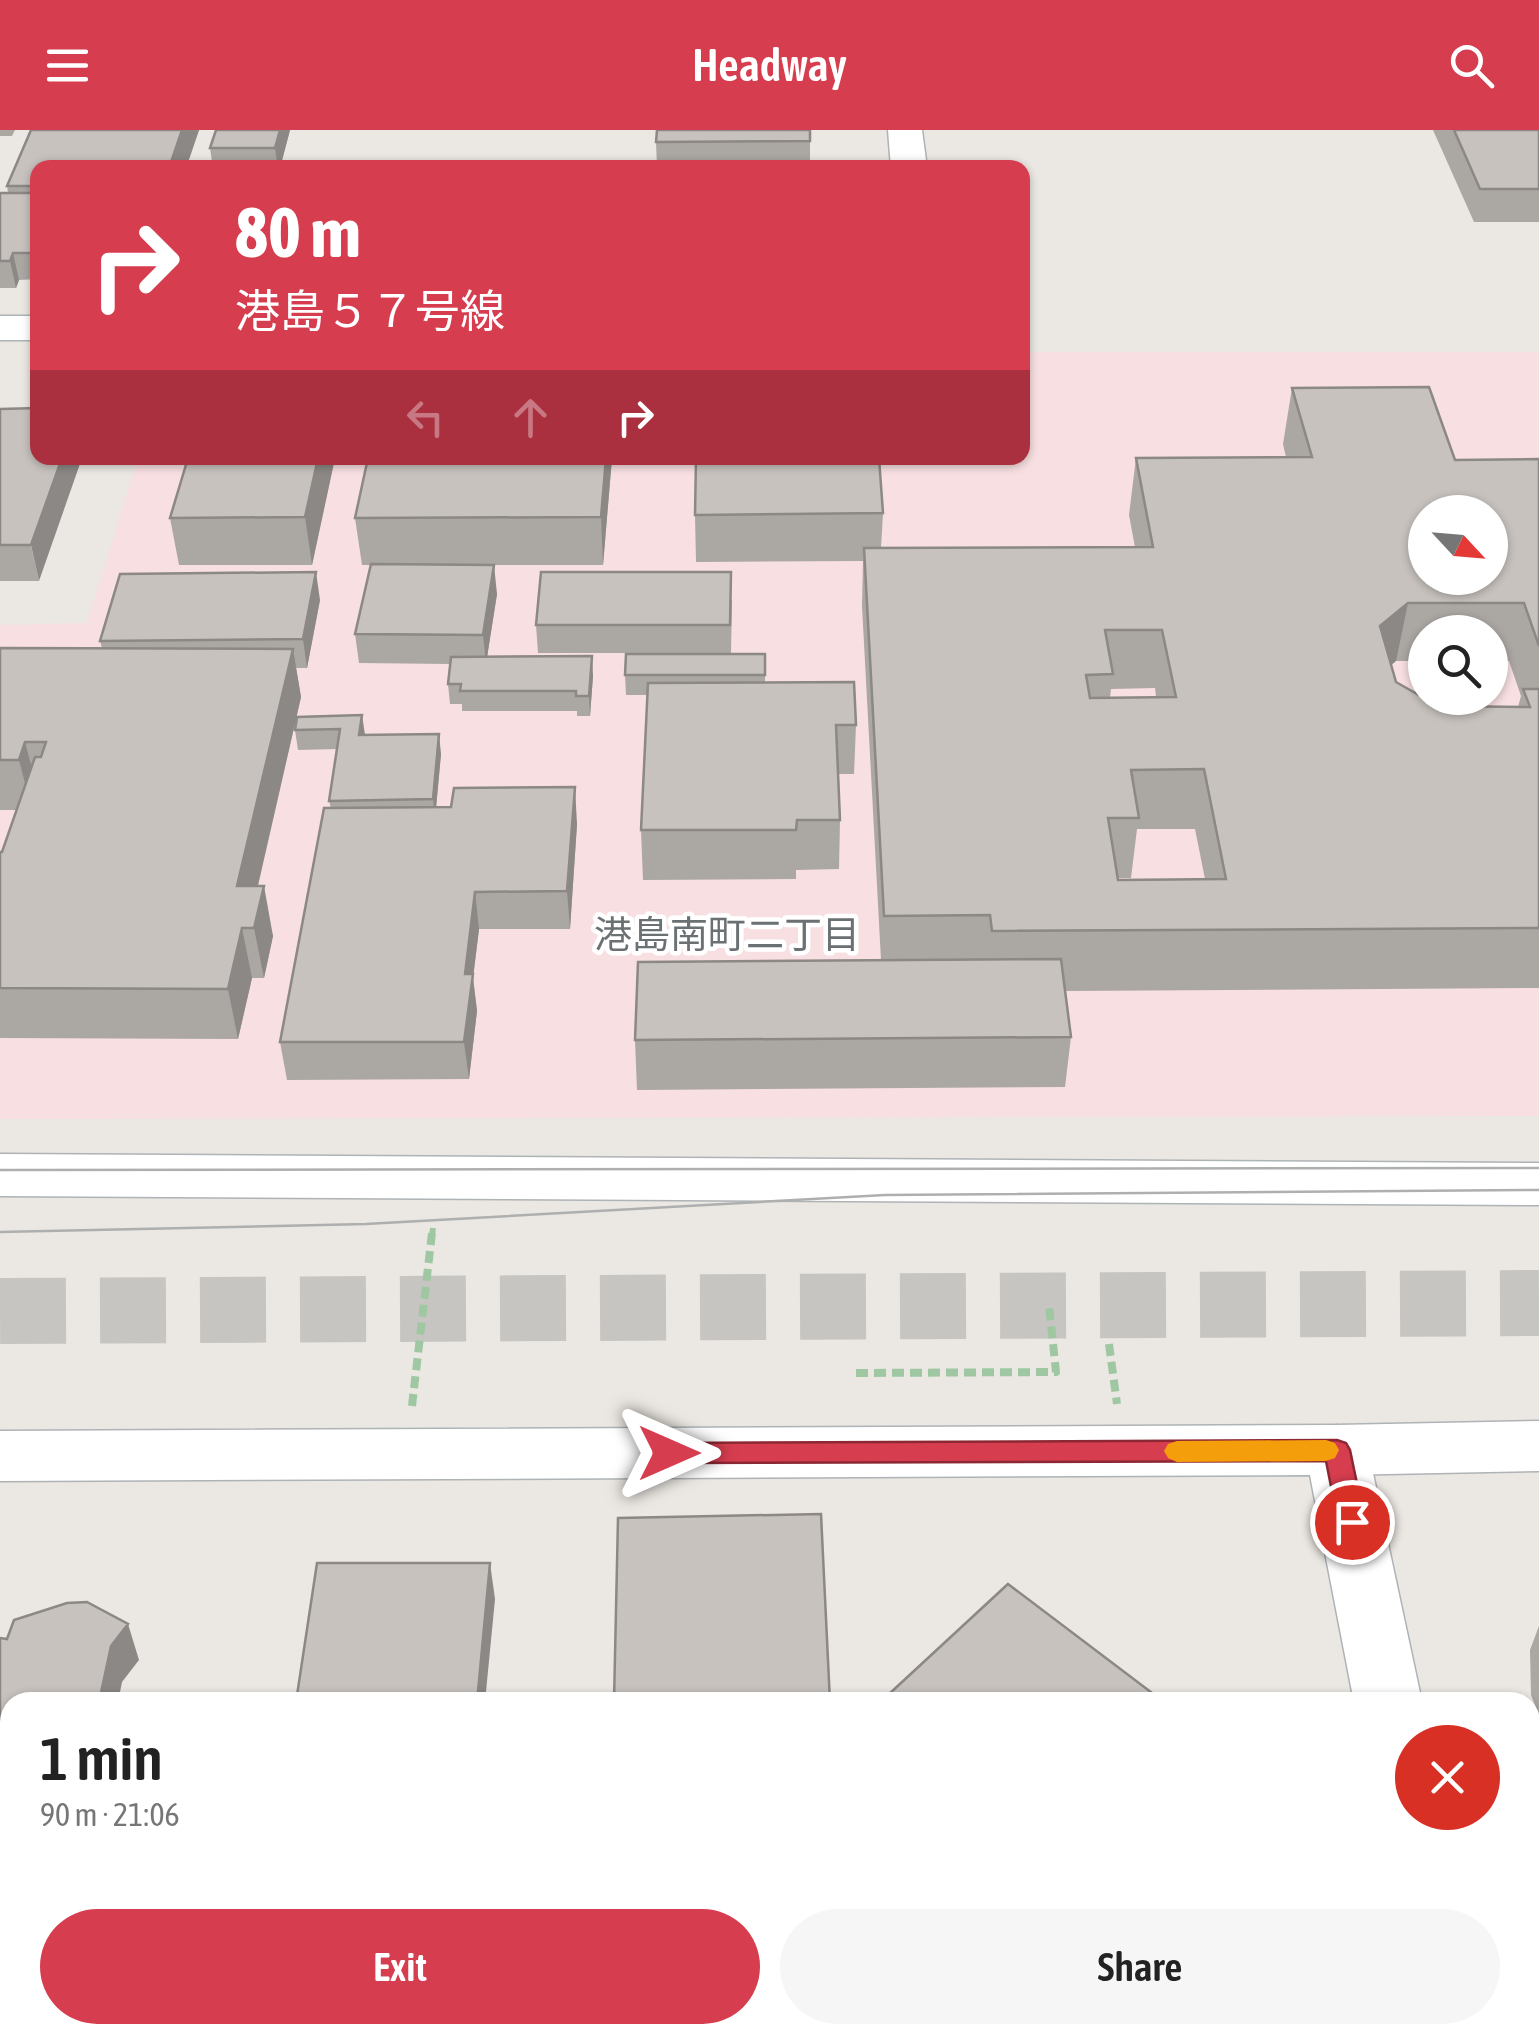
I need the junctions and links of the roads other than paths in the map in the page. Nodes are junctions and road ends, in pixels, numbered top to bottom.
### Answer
1 (906, 130) edge
2 (908, 160) edge
3 (0, 328) edge
4 (30, 328) edge
5 (0, 1175) edge
6 (1539, 1184) edge
7 (1539, 1446) edge
8 (1337, 1450) junction
9 (0, 1456) edge
10 (1386, 1692) edge

1 - 2 street
3 - 4 street
5 - 6 street
7 - 8 street
8 - 9 street
8 - 10 street

